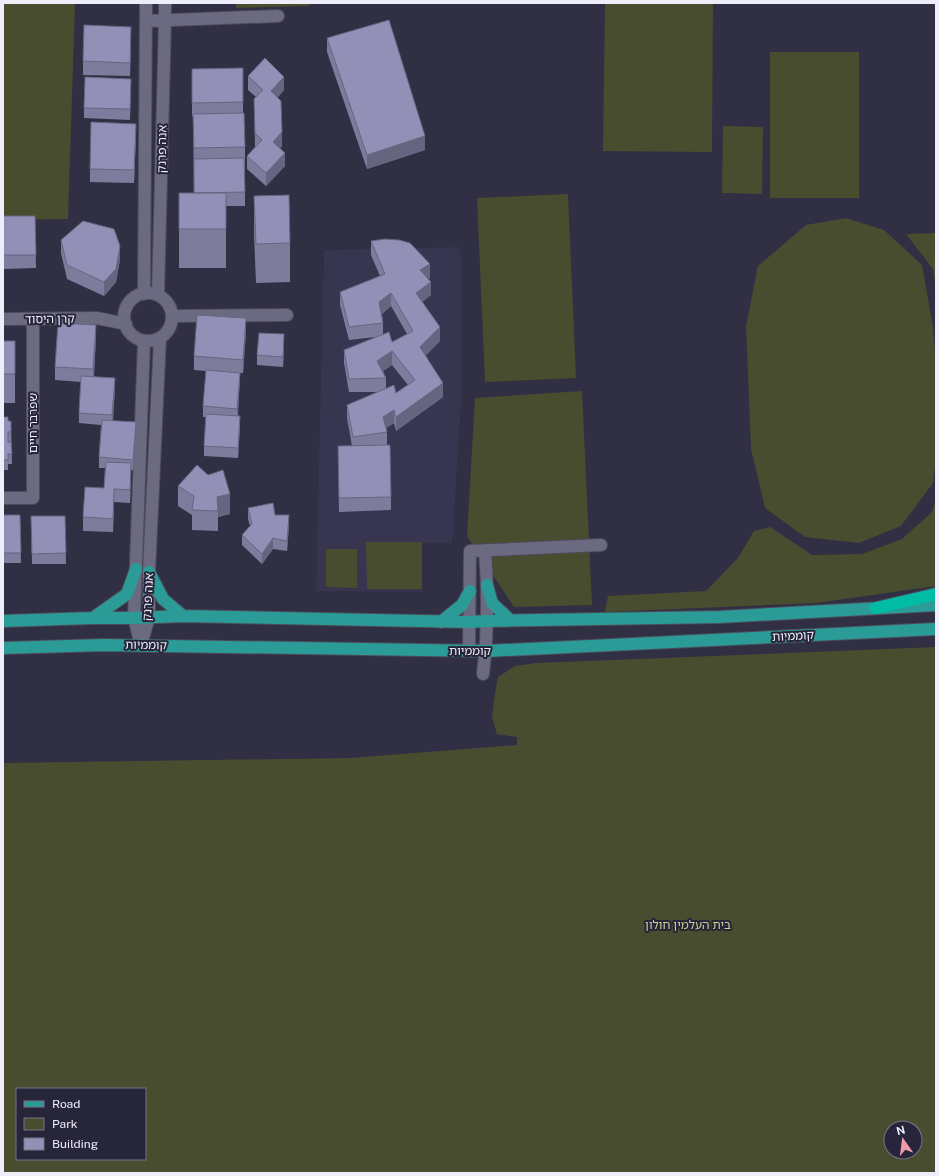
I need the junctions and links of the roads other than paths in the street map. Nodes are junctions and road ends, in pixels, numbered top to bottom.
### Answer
1 (146, 3) edge
2 (165, 3) edge
3 (278, 16) dead end
4 (165, 20) junction
5 (146, 21) junction
6 (144, 294) junction
7 (158, 295) junction
8 (126, 309) junction
9 (172, 316) junction
10 (287, 316) dead end
11 (97, 318) junction
12 (3, 319) edge
13 (34, 319) junction
14 (126, 324) junction
15 (160, 338) junction
16 (144, 341) junction
17 (3, 498) edge
18 (600, 545) dead end
19 (485, 550) junction
20 (136, 569) junction
21 (149, 572) junction
22 (487, 585) junction
23 (470, 591) junction
24 (936, 594) edge
25 (936, 605) edge
26 (876, 608) junction
27 (183, 616) junction
28 (150, 617) junction
29 (93, 618) junction
30 (134, 618) junction
31 (510, 620) junction
32 (3, 621) edge
33 (486, 621) junction
34 (441, 622) junction
35 (470, 622) junction
36 (936, 629) edge
37 (141, 645) junction
38 (3, 648) edge
39 (469, 651) junction
40 (486, 651) junction
41 (483, 674) dead end

1 - 5 street, אנה פרנק
2 - 4 street, אנה פרנק
3 - 4 street
4 - 5 street
4 - 7 street, אנה פרנק
5 - 6 street, אנה פרנק
6 - 7 street
6 - 8 street
7 - 9 street
8 - 11 street, קרן היסוד
8 - 14 street
9 - 10 street
9 - 15 street
11 - 13 street, קרן היסוד
11 - 14 street, קרן היסוד
12 - 13 street, קרן היסוד
13 - 17 street, שפרבר חיים
14 - 16 street
15 - 16 street
15 - 21 street, אנה פרנק
16 - 20 street, אנה פרנק
18 - 19 street
19 - 22 street
19 - 23 street
20 - 29 main road
20 - 30 street, אנה פרנק
21 - 27 main road
21 - 28 street, אנה פרנק
22 - 31 main road
22 - 33 street
23 - 34 main road
23 - 35 street
24 - 26 highway
25 - 26 main road, קוממיות
26 - 31 main road, קוממיות
27 - 28 main road, קוממיות
27 - 34 main road, קוממיות
28 - 30 main road, קוממיות
28 - 37 street, אנה פרנק
29 - 30 main road, קוממיות
29 - 32 main road, קוממיות
30 - 37 street, אנה פרנק
31 - 33 main road, קוממיות
33 - 35 main road, קוממיות
33 - 40 street
34 - 35 main road, קוממיות
35 - 39 street
36 - 40 main road, קוממיות
37 - 38 main road, קוממיות
37 - 39 main road, קוממיות
39 - 40 main road, קוממיות
40 - 41 street

